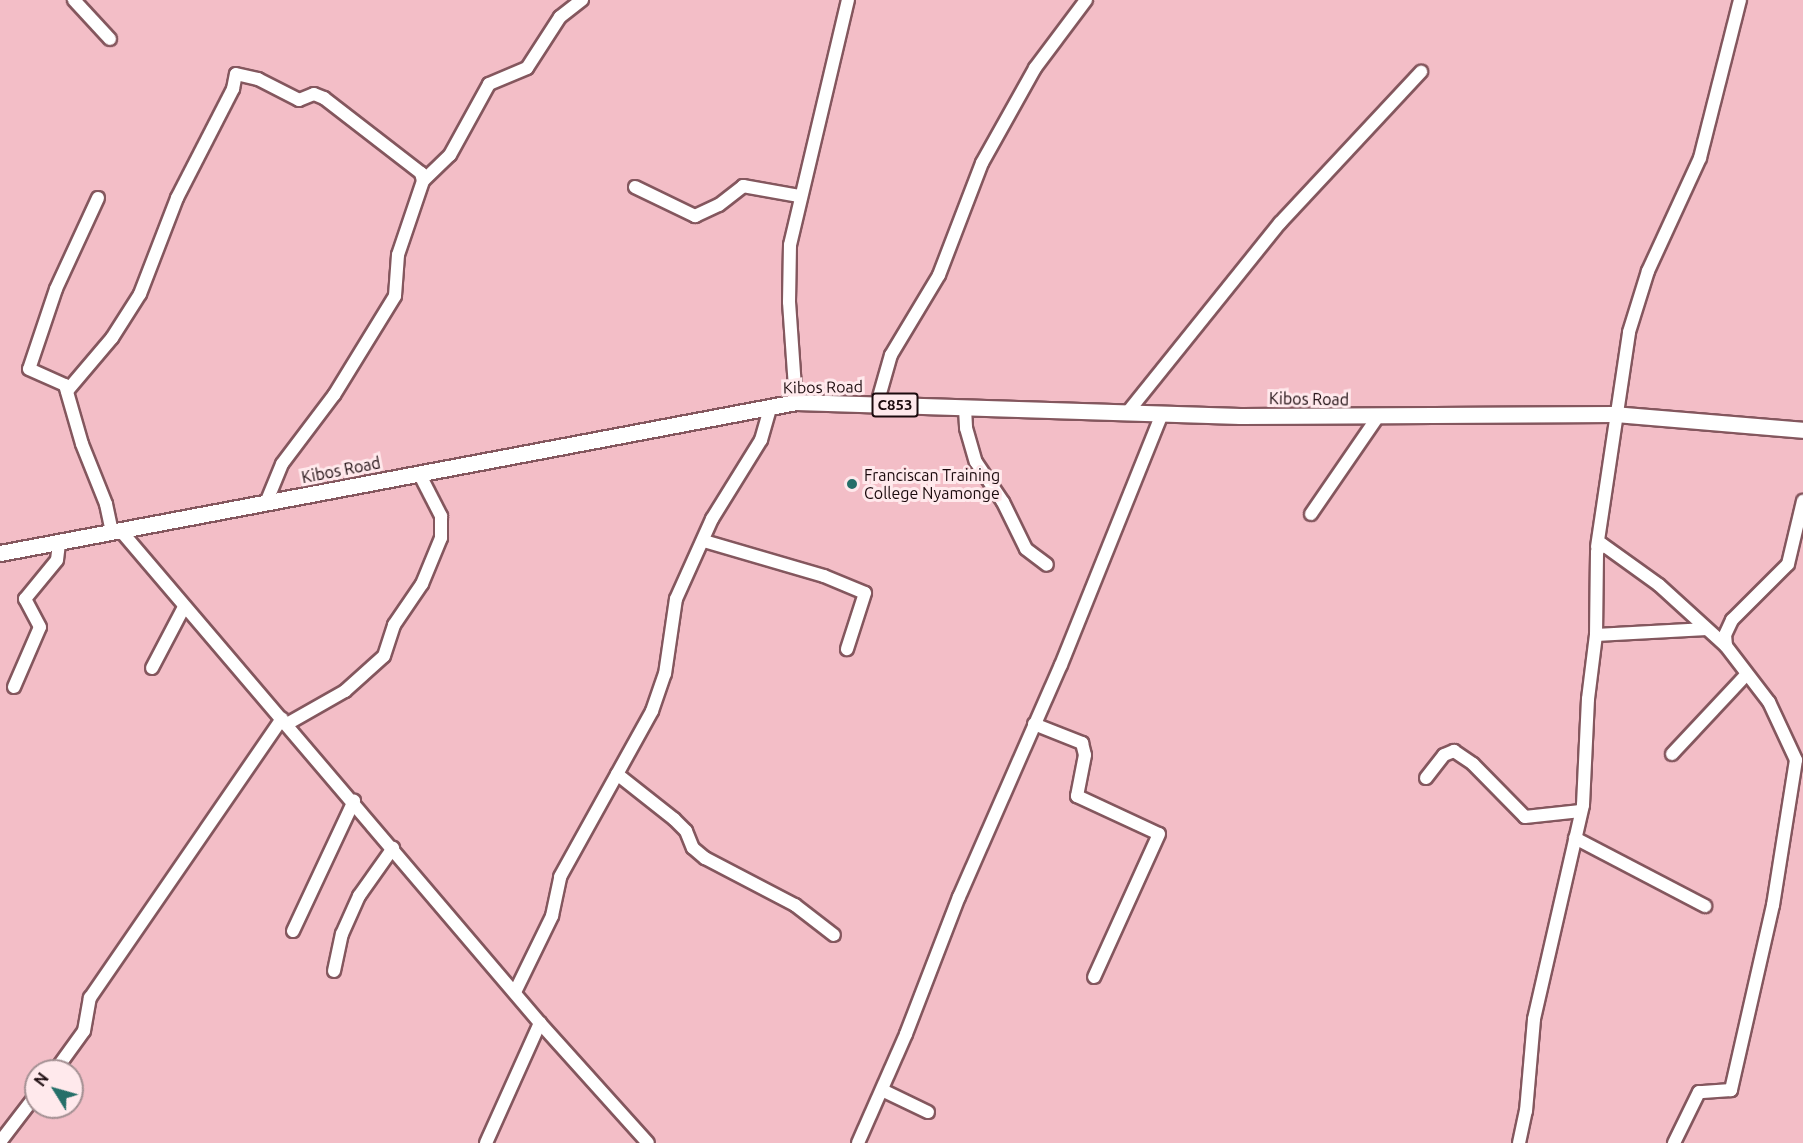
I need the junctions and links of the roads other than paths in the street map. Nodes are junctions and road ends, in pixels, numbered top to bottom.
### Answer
1 (74, 0) edge
2 (848, 0) edge
3 (1086, 0) edge
4 (1740, 0) edge
5 (579, 1) edge
6 (110, 39) dead end
7 (1421, 72) dead end
8 (423, 181) junction
9 (635, 187) dead end
10 (799, 196) junction
11 (98, 198) dead end
12 (67, 392) junction
13 (796, 402) junction
14 (877, 404) junction
15 (771, 406) junction
16 (965, 408) junction
17 (1127, 413) junction
18 (1162, 414) junction
19 (1614, 414) junction
20 (1377, 418) junction
21 (1803, 430) edge
22 (420, 473) junction
23 (1803, 501) edge
24 (266, 503) junction
25 (1311, 514) dead end
26 (117, 532) junction
27 (704, 541) junction
28 (59, 543) junction
29 (1597, 547) junction
30 (0, 553) edge
31 (1047, 565) dead end
32 (184, 607) junction
33 (1707, 629) junction
34 (1596, 635) junction
35 (1726, 646) junction
36 (847, 650) dead end
37 (152, 668) dead end
38 (1746, 675) junction
39 (14, 687) dead end
40 (284, 721) junction
41 (1034, 724) junction
42 (1672, 754) dead end
43 (617, 774) junction
44 (1426, 778) dead end
45 (354, 801) junction
46 (1581, 811) junction
47 (1575, 838) junction
48 (393, 848) junction
49 (1705, 906) dead end
50 (293, 931) dead end
51 (834, 935) dead end
52 (334, 971) dead end
53 (1094, 976) dead end
54 (515, 992) junction
55 (540, 1023) junction
56 (64, 1059) edge
57 (882, 1090) junction
58 (24, 1111) edge
59 (928, 1112) dead end
60 (0, 1143) edge
61 (486, 1143) edge
62 (648, 1143) edge
63 (858, 1143) edge
64 (1519, 1143) edge
65 (1674, 1143) edge

1 - 6 street
2 - 10 street
3 - 14 street
4 - 19 street
5 - 8 street
7 - 17 street
8 - 12 street
8 - 24 street
9 - 10 street
10 - 13 street
11 - 12 street
12 - 26 street
13 - 14 main road, Kibos Road / C853
13 - 15 main road, Kibos Road / C853
14 - 16 main road, Kibos Road / C853
15 - 22 main road, Kibos Road / C853
15 - 27 street
16 - 17 main road, Kibos Road / C853
16 - 31 street
17 - 18 main road, Kibos Road / C853
18 - 20 main road, Kibos Road / C853
18 - 41 street
19 - 20 main road, Kibos Road / C853
19 - 21 main road, Kibos Road / C853
19 - 29 street
20 - 25 street
22 - 24 main road, Kibos Road / C853
22 - 40 street
23 - 35 street
24 - 26 main road, Kibos Road / C853
26 - 28 main road, Kibos Road / C853
26 - 32 street
27 - 36 street
27 - 43 street
28 - 30 main road, Kibos Road / C853
28 - 39 street
29 - 33 street
29 - 34 street
32 - 37 street
32 - 40 street
33 - 34 street
33 - 35 street
34 - 46 street
35 - 38 street
38 - 42 street
38 - 65 street
40 - 45 street
40 - 56 street
41 - 53 street
41 - 57 street
43 - 51 street
43 - 54 street
44 - 46 street
45 - 48 street
45 - 50 street
46 - 47 street
47 - 49 street
47 - 64 street
48 - 52 street
48 - 54 street
54 - 55 street
55 - 61 street
55 - 62 street
57 - 59 street
57 - 63 street
58 - 60 street

